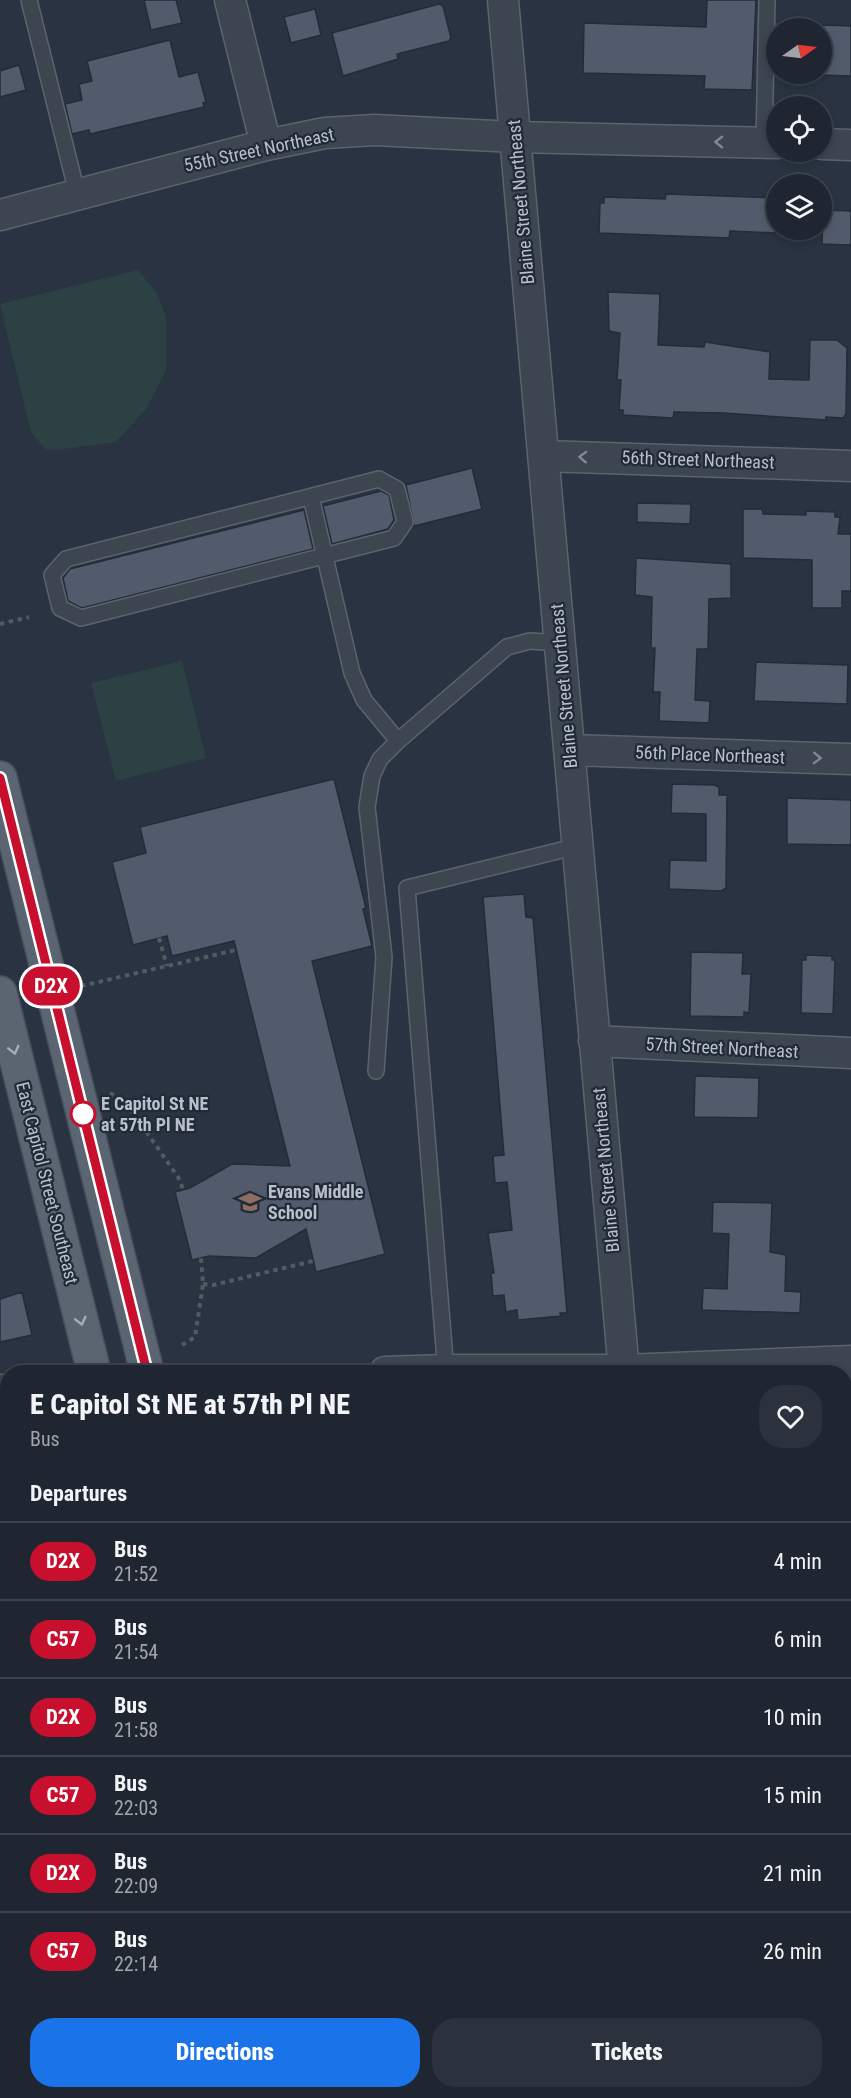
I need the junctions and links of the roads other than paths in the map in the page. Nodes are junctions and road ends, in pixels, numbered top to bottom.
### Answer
1 (29, 0) edge
2 (230, 0) edge
3 (503, 0) edge
4 (767, 0) edge
5 (769, 96) edge
6 (515, 137) junction
7 (766, 143) edge
8 (832, 144) edge
9 (266, 145) junction
10 (851, 145) edge
11 (77, 193) junction
12 (0, 215) edge
13 (544, 456) junction
14 (851, 466) edge
15 (311, 497) junction
16 (325, 555) junction
17 (561, 643) junction
18 (398, 741) junction
19 (570, 750) junction
20 (851, 759) edge
21 (0, 778) edge
22 (578, 846) junction
23 (0, 993) edge
24 (594, 1041) junction
25 (851, 1053) edge
26 (376, 1071) dead end
27 (851, 1361) edge
28 (92, 1365) edge
29 (145, 1365) edge
30 (446, 1365) edge
31 (623, 1365) edge
32 (814, 1365) edge

1 - 11 lane
2 - 9 street
3 - 6 street, Blaine Street Northeast
4 - 5 lane
7 -> 6 street, 55th Street Northeast
6 - 9 street, 55th Street Northeast
6 - 13 street, Blaine Street Northeast
8 - 10 street
9 - 11 street, 55th Street Northeast
11 - 12 street, 55th Street Northeast
14 -> 13 street, 56th Street Northeast
13 - 17 street, Blaine Street Northeast
15 - 16 lane
15 - 16 lane
15 - 16 lane
16 - 18 lane
17 - 18 lane
17 - 19 street, Blaine Street Northeast
18 - 26 lane
19 -> 20 street, 56th Place Northeast
19 - 22 street, Blaine Street Northeast
21 - 29 main road
22 - 24 street, Blaine Street Northeast
22 - 30 lane
23 -> 28 main road, East Capitol Street Southeast
24 - 25 street, 57th Street Northeast
24 - 31 street, Blaine Street Northeast
27 - 32 street

